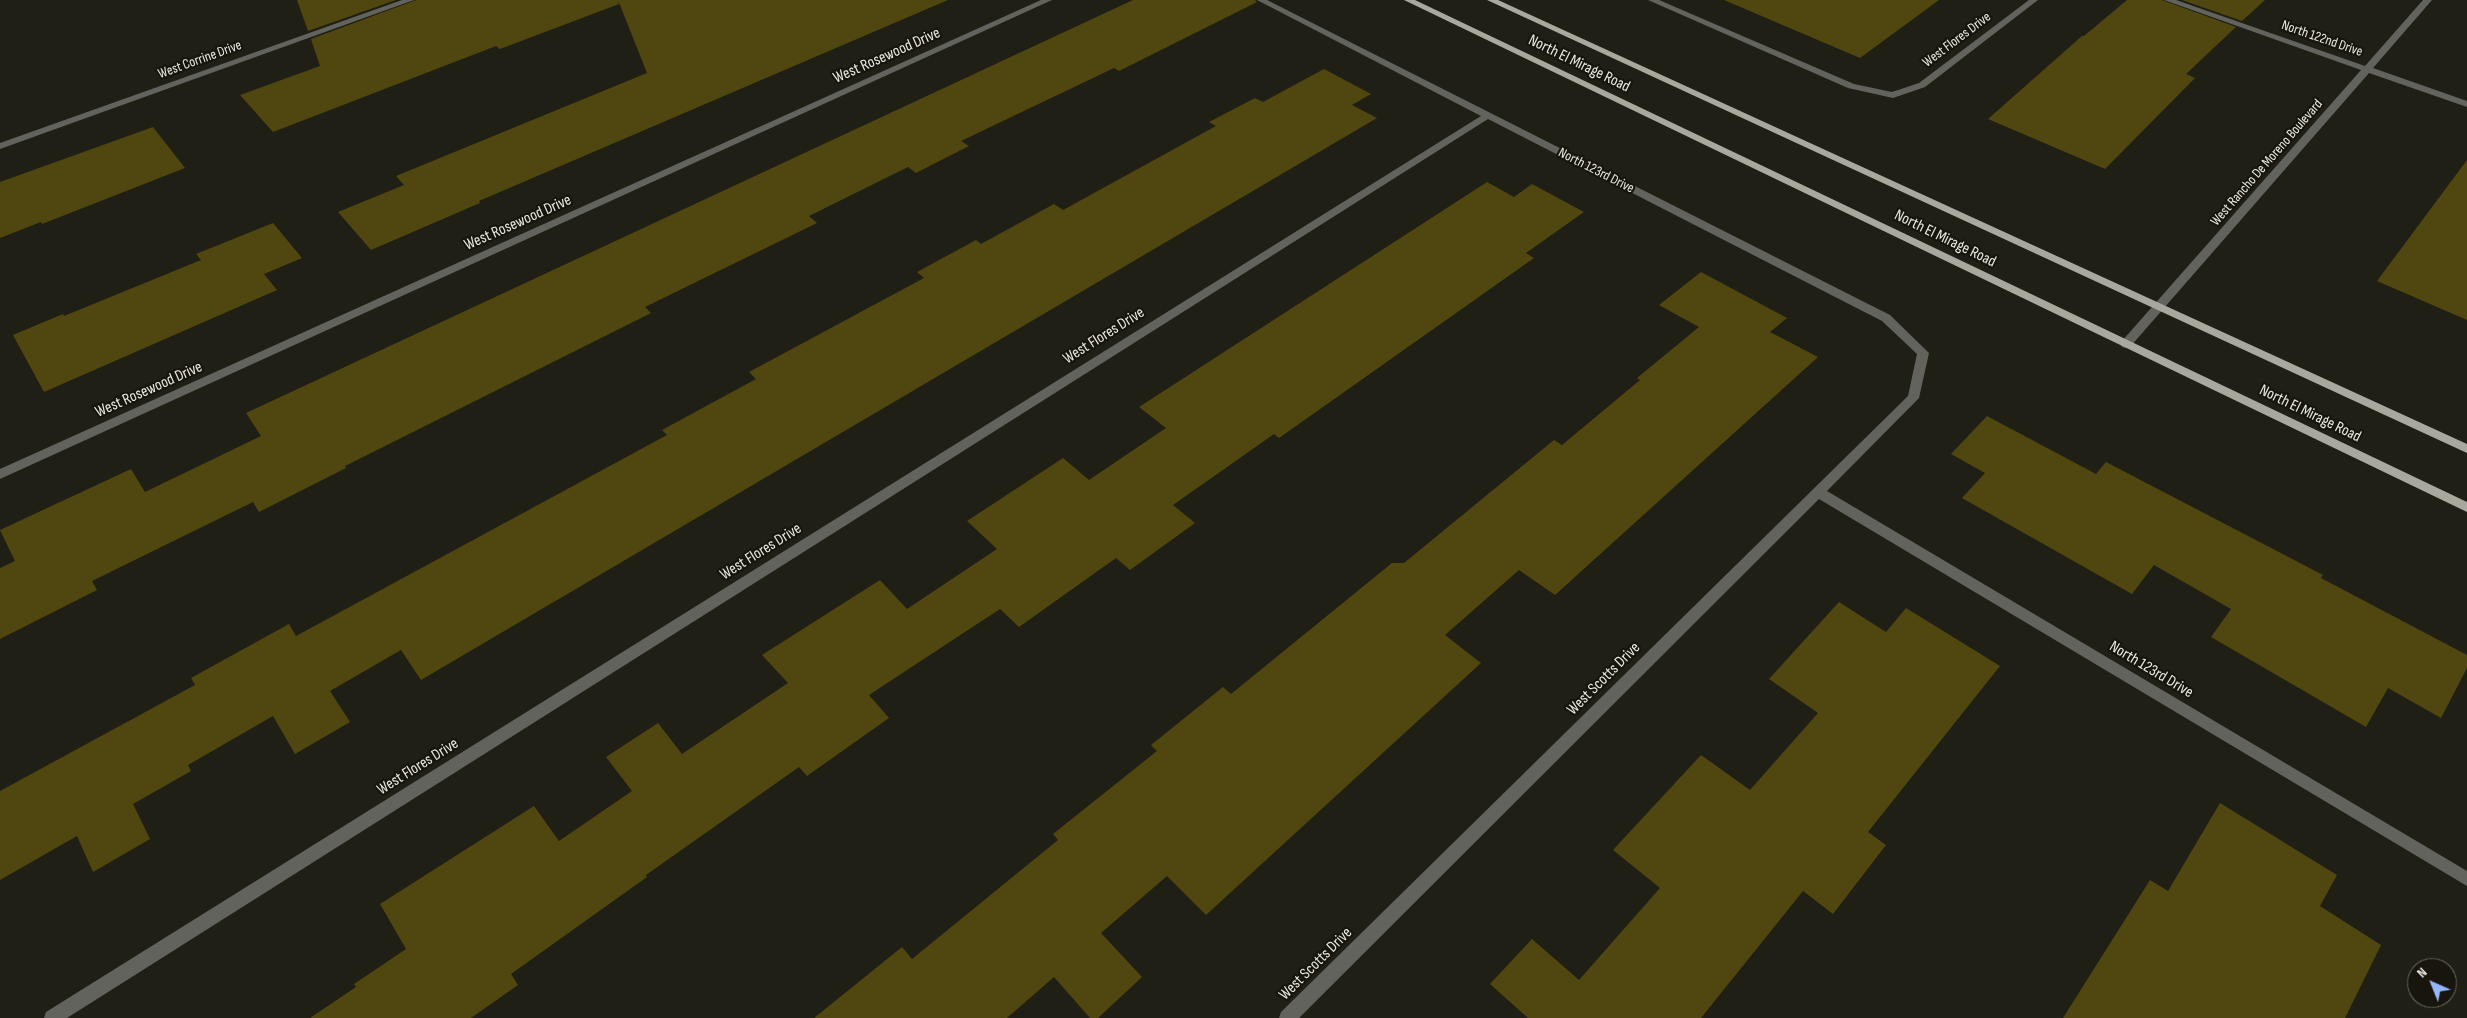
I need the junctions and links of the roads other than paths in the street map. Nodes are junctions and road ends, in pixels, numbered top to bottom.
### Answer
1 (410, 0) edge
2 (1048, 0) edge
3 (1262, 0) edge
4 (1408, 0) edge
5 (1491, 0) edge
6 (1652, 0) edge
7 (2034, 0) edge
8 (2168, 0) edge
9 (2428, 0) edge
10 (2367, 69) junction
11 (2467, 104) edge
12 (1488, 116) junction
13 (0, 146) edge
14 (2159, 308) junction
15 (2126, 344) junction
16 (1923, 353) joint
17 (2467, 449) edge
18 (0, 474) edge
19 (1818, 492) junction
20 (2467, 508) edge
21 (2467, 879) edge
22 (52, 1018) edge
23 (1287, 1018) edge

1 - 13 street, West Corrine Drive
2 - 18 street, West Rosewood Drive
3 - 12 street, North 123rd Drive
4 - 15 main road, North El Mirage Road
5 - 14 main road, North El Mirage Road
6 - 7 street, West Flores Drive
8 - 10 street, North 122nd Drive
9 - 10 street, West Rancho De Moreno Boulevard
10 - 11 street, North 122nd Drive
10 - 14 street, West Rancho De Moreno Boulevard
12 - 16 street, North 123rd Drive
12 - 22 street, West Flores Drive
14 - 15 street, West Rancho De Moreno Boulevard
14 - 17 main road, North El Mirage Road
15 - 20 main road, North El Mirage Road
16 - 19 street, West Scotts Drive
19 - 21 street, North 123rd Drive
19 - 23 street, West Scotts Drive

